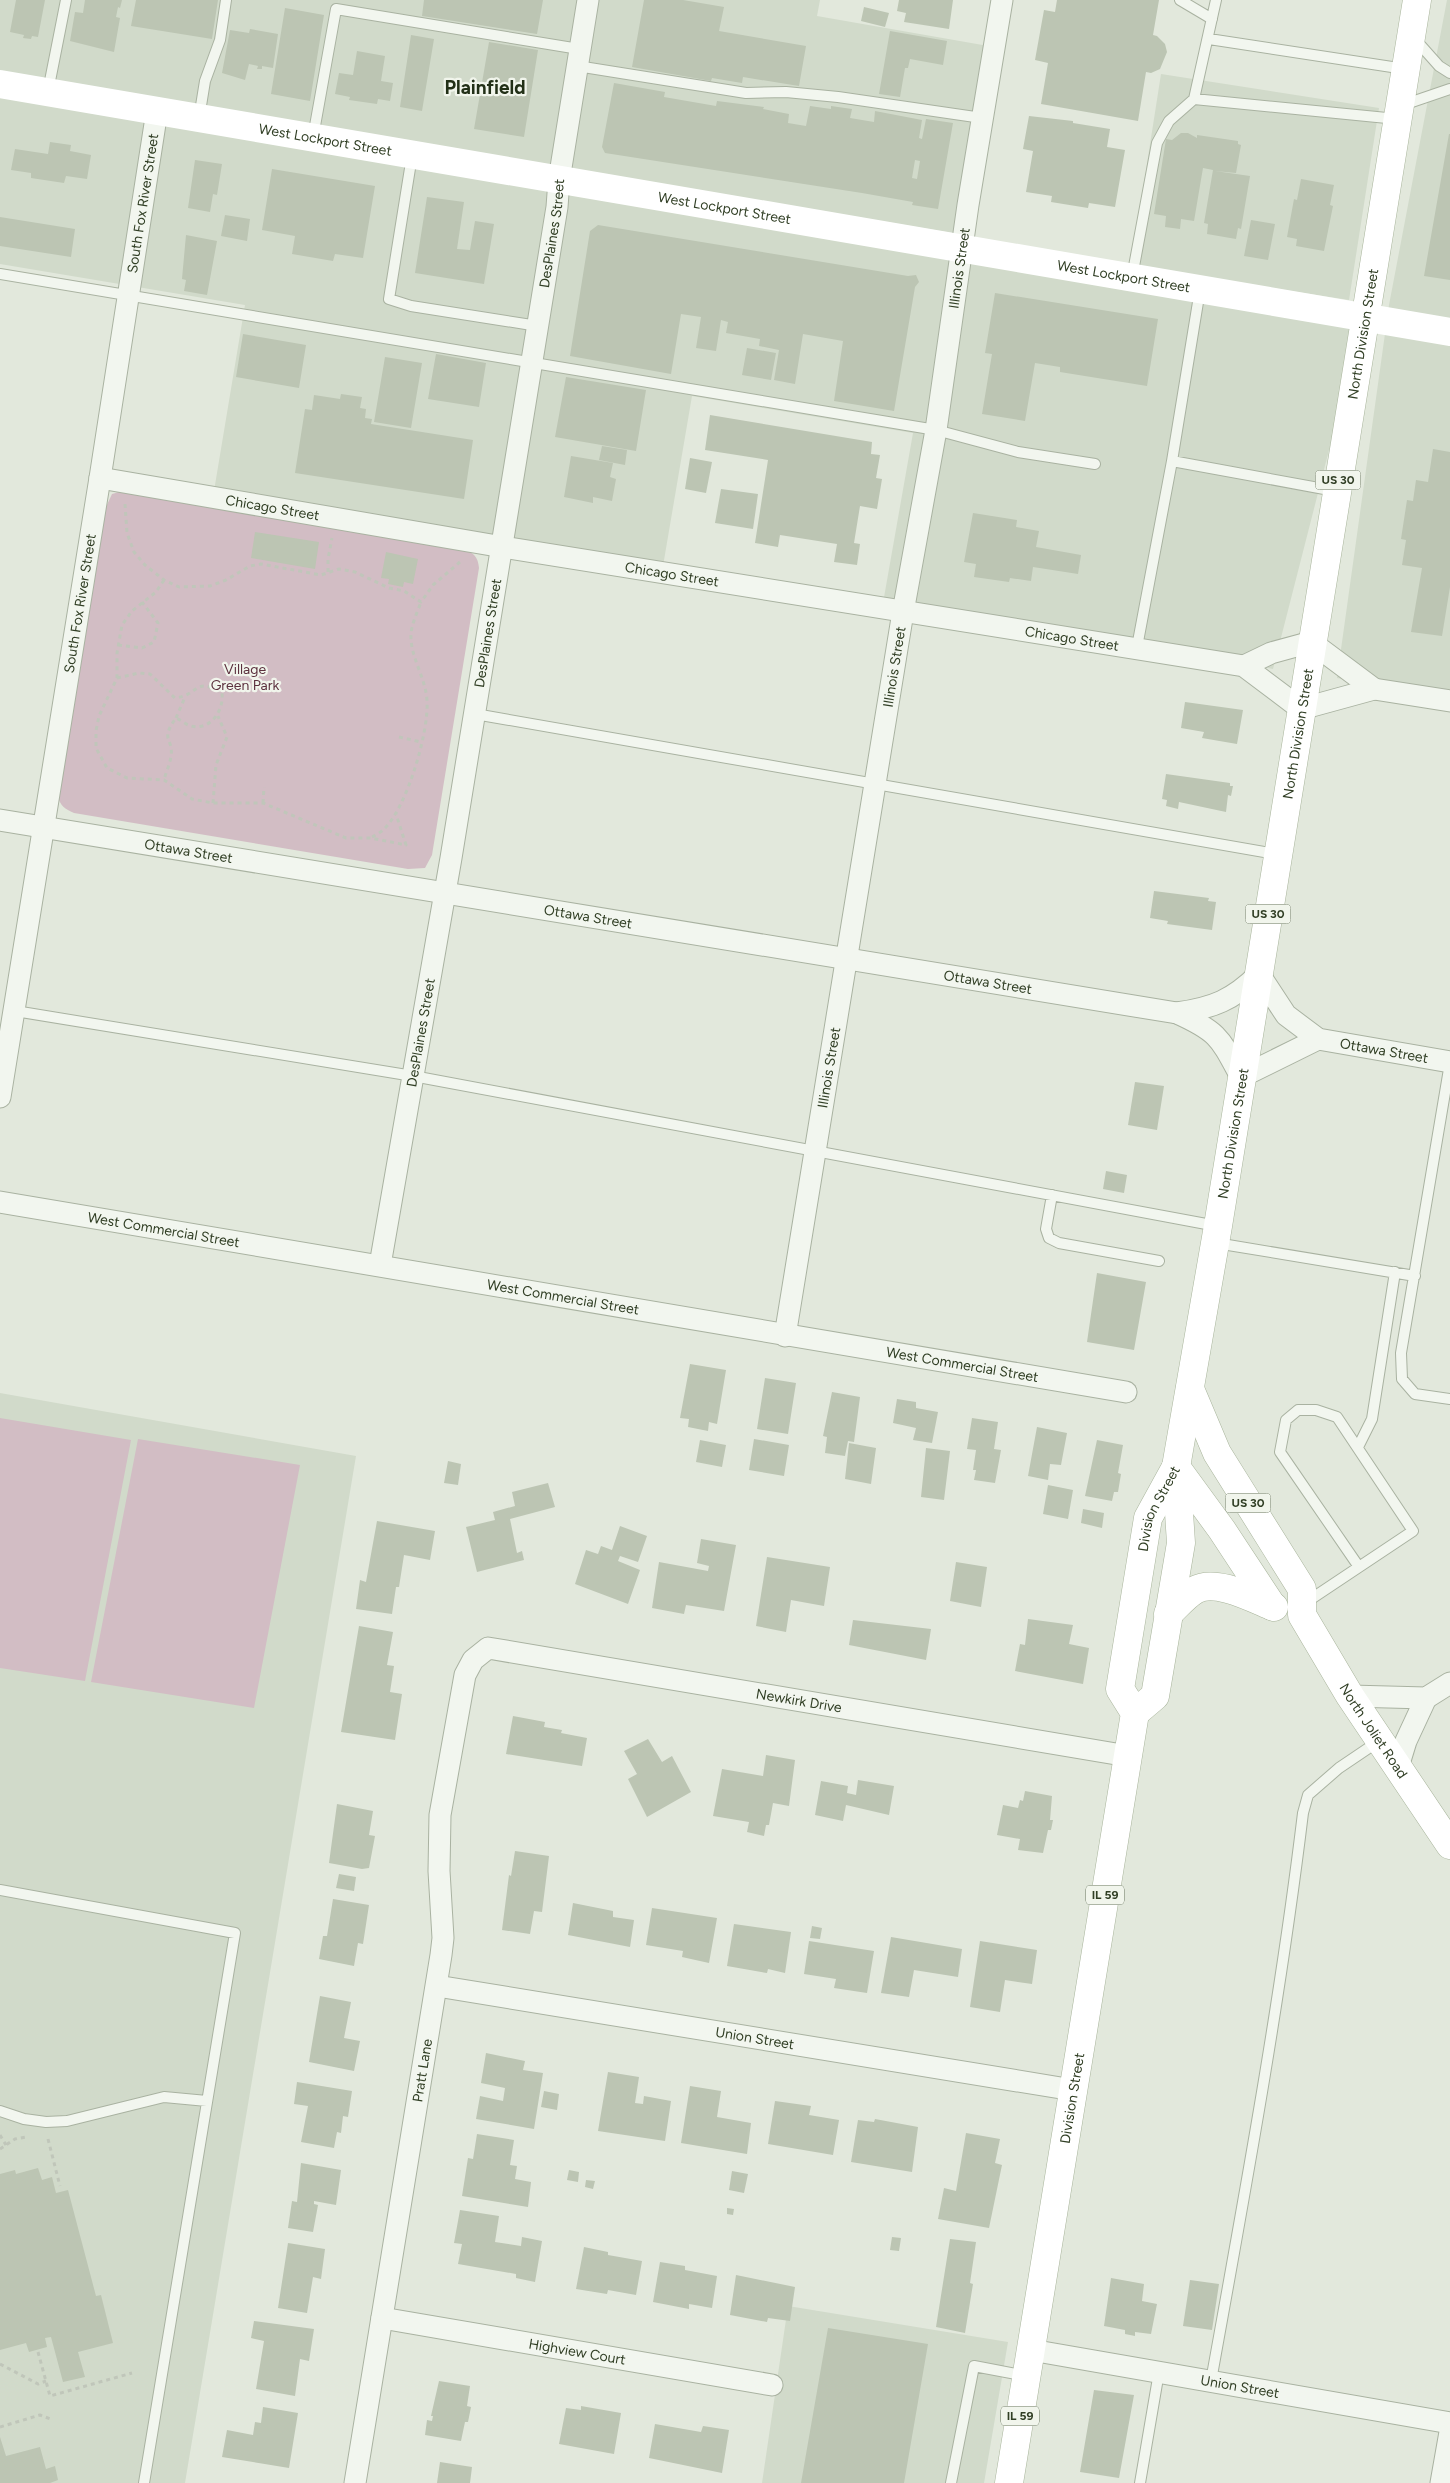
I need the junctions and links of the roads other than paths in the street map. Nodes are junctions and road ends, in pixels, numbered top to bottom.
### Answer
1 (66, 0) edge
2 (226, 0) edge
3 (588, 0) edge
4 (1002, 0) edge
5 (1180, 0) edge
6 (1216, 0) edge
7 (1417, 0) edge
8 (337, 4) edge
9 (1212, 19) junction
10 (1411, 34) junction
11 (1209, 39) junction
12 (578, 57) junction
13 (1406, 69) junction
14 (1450, 74) edge
15 (0, 84) edge
16 (1450, 89) edge
17 (48, 92) junction
18 (1194, 99) junction
19 (157, 111) junction
20 (1398, 113) junction
21 (199, 118) junction
22 (982, 118) junction
23 (313, 138) junction
24 (413, 155) junction
25 (560, 180) junction
26 (962, 249) junction
27 (0, 274) edge
28 (1132, 278) junction
29 (1200, 289) junction
30 (128, 296) junction
31 (1365, 318) junction
32 (538, 326) junction
33 (1450, 332) edge
34 (533, 362) junction
35 (936, 430) junction
36 (1172, 461) junction
37 (1095, 464) dead end
38 (100, 478) junction
39 (1336, 491) junction
40 (503, 547) junction
41 (903, 612) junction
42 (1311, 642) junction
43 (1137, 647) junction
44 (1244, 666) junction
45 (1374, 689) junction
46 (1450, 701) edge
47 (1301, 709) junction
48 (475, 714) junction
49 (875, 783) junction
50 (0, 820) edge
51 (43, 827) junction
52 (1277, 855) junction
53 (445, 894) junction
54 (846, 959) junction
55 (1259, 974) junction
56 (15, 1011) junction
57 (1177, 1013) junction
58 (1318, 1039) junction
59 (1450, 1062) edge
60 (413, 1076) junction
61 (1241, 1078) junction
62 (0, 1097) edge
63 (815, 1151) junction
64 (1052, 1195) junction
65 (0, 1202) edge
66 (1216, 1234) junction
67 (1159, 1261) dead end
68 (380, 1265) junction
69 (1395, 1272) junction
70 (1415, 1276) junction
71 (785, 1336) junction
72 (1190, 1389) junction
73 (1126, 1392) dead end
74 (1450, 1399) edge
75 (1358, 1447) junction
76 (1176, 1467) junction
77 (1359, 1567) junction
78 (1272, 1606) junction
79 (1302, 1610) junction
80 (1168, 1614) junction
81 (473, 1660) joint
82 (1450, 1683) edge
83 (1350, 1696) junction
84 (1426, 1698) junction
85 (1135, 1713) junction
86 (1380, 1740) junction
87 (1128, 1756) junction
88 (1398, 1766) junction
89 (1450, 1845) edge
90 (0, 1890) edge
91 (436, 1986) junction
92 (1073, 2090) junction
93 (207, 2101) junction
94 (0, 2111) edge
95 (382, 2318) junction
96 (1031, 2350) junction
97 (1158, 2372) junction
98 (1027, 2376) junction
99 (1212, 2381) junction
100 (772, 2385) dead end
101 (1450, 2423) edge
102 (1450, 2432) edge
103 (144, 2483) edge
104 (355, 2483) edge
105 (951, 2483) edge
106 (1009, 2483) edge
107 (1140, 2483) edge
108 (1440, 2483) edge

1 - 17 lane
2 - 21 lane
3 - 12 street, DesPlaines Street
4 - 22 street, Illinois Street
5 - 9 lane
6 - 9 lane
7 - 10 main road, North Division Street / US 30
8 - 12 lane
8 - 23 lane
9 - 11 lane
10 - 13 main road, North Division Street / US 30
10 - 14 lane
11 - 13 lane
11 - 18 lane
12 - 22 lane
12 - 25 street, DesPlaines Street
13 - 20 main road, North Division Street / US 30
15 - 17 main road, West Lockport Street
16 - 20 lane
17 - 19 main road, West Lockport Street
18 - 20 lane
18 - 28 lane
19 - 21 main road, West Lockport Street
19 - 30 street, South Fox River Street
20 - 31 main road, North Division Street / US 30
21 - 23 main road, West Lockport Street
22 - 26 street, Illinois Street
23 - 24 main road, West Lockport Street
24 - 25 main road, West Lockport Street
24 - 32 lane
25 - 26 main road, West Lockport Street
25 - 32 street, DesPlaines Street
26 - 28 main road, West Lockport Street
26 - 35 street, Illinois Street
27 - 30 lane
28 - 29 main road, West Lockport Street
29 - 31 main road, West Lockport Street
29 - 36 lane
30 - 34 lane
30 - 38 street, South Fox River Street
31 - 33 main road, West Lockport Street
31 - 39 main road, North Division Street / US 30
32 - 34 street, DesPlaines Street
34 - 35 lane
34 - 40 street, DesPlaines Street
35 - 37 lane
35 - 41 street, Illinois Street
36 - 39 lane
36 - 43 lane
38 - 40 street, Chicago Street
38 - 51 street, South Fox River Street
39 - 42 main road, North Division Street / US 30
40 - 41 street, Chicago Street
40 - 48 street, DesPlaines Street
41 - 43 street, Chicago Street
41 - 49 street, Illinois Street
42 - 44 street
42 - 45 street
42 - 47 main road, North Division Street / US 30
43 - 44 street, Chicago Street
44 - 47 street, Chicago Street
45 - 46 street
45 - 47 street
47 - 52 main road, North Division Street / US 30
48 - 49 lane
48 - 53 street, DesPlaines Street
49 - 52 lane
49 - 54 street, Illinois Street
50 - 51 street, Ottawa Street
51 - 53 street, Ottawa Street
51 - 56 street, South Fox River Street
52 - 55 main road, North Division Street / US 30
53 - 54 street, Ottawa Street
53 - 60 street, DesPlaines Street
54 - 57 street, Ottawa Street
54 - 63 street, Illinois Street
55 - 57 street, Ottawa Street
55 - 58 street, Ottawa Street
55 - 61 main road, North Division Street / US 30
56 - 60 lane
56 - 62 street, South Fox River Street
57 - 61 street, Ottawa Street
58 - 59 street, Ottawa Street
58 - 61 street
59 - 70 lane
60 - 63 lane
60 - 68 street, DesPlaines Street
61 - 66 main road, North Division Street / US 30
63 - 64 lane
63 - 71 street, Illinois Street
64 - 66 lane
64 - 67 lane
65 - 68 street, West Commercial Street
66 - 69 lane
66 - 72 main road, North Division Street / US 30
68 - 71 street, West Commercial Street
69 - 70 lane
69 - 75 lane
70 - 74 lane
71 - 73 street, West Commercial Street
72 - 76 main road, North Division Street / US 30
72 - 79 main road, North Joliet Road / US 30
75 - 77 lane
75 - 77 lane
76 - 78 main road, US 30
76 - 80 main road, Division Street
76 - 85 main road, Division Street
77 - 79 lane
78 - 79 main road
78 - 80 main road
79 - 83 main road, North Joliet Road / US 30
80 - 85 main road, Division Street
81 - 87 street, Newkirk Drive
81 - 91 street, Pratt Lane
82 - 84 street
83 - 84 street
83 - 86 main road, North Joliet Road / US 30
84 - 88 street
85 - 87 main road, Division Street / IL 59
86 - 88 main road, North Joliet Road / US 30
86 - 99 lane
87 - 92 main road, Division Street / IL 59
88 - 89 main road, North Joliet Road / US 30
90 - 93 lane
91 - 92 street, Union Street
91 - 95 street, Pratt Lane
92 - 96 main road, Division Street / IL 59
93 - 94 lane
93 - 103 lane
95 - 100 street, Highview Court
95 - 104 street, Pratt Lane
96 - 97 street, Union Street
96 - 98 main road, Division Street / IL 59
97 - 99 street, Union Street
97 - 107 lane
98 - 105 lane
98 - 106 main road, Division Street / IL 59
99 - 101 street, Union Street
102 - 108 street

